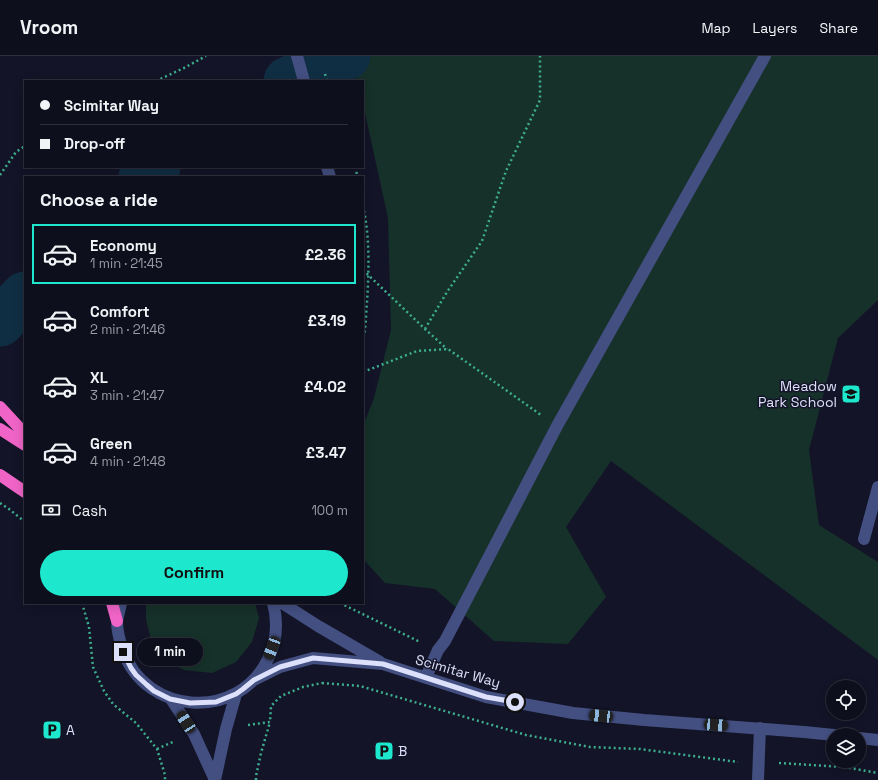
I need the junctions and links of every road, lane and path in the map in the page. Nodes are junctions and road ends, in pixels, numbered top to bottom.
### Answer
1 (206, 56) edge
2 (298, 56) edge
3 (540, 56) edge
4 (765, 56) edge
5 (158, 80) edge
6 (304, 80) edge
7 (24, 147) edge
8 (0, 175) edge
9 (364, 211) edge
10 (364, 271) edge
11 (369, 276) junction
12 (425, 329) junction
13 (364, 335) edge
14 (448, 349) junction
15 (364, 372) edge
16 (0, 407) edge
17 (556, 426) junction
18 (0, 429) edge
19 (24, 433) edge
20 (24, 444) edge
21 (0, 475) edge
22 (878, 487) edge
23 (24, 491) edge
24 (0, 502) edge
25 (24, 521) edge
26 (864, 539) dead end
27 (82, 604) edge
28 (112, 604) edge
29 (121, 604) edge
30 (273, 604) edge
31 (284, 604) edge
32 (342, 604) edge
33 (117, 621) junction
34 (438, 650) junction
35 (313, 658) junction
36 (383, 664) junction
37 (426, 678) junction
38 (254, 680) junction
39 (236, 694) junction
40 (170, 699) junction
41 (270, 722) junction
42 (760, 728) junction
43 (226, 729) junction
44 (826, 734) edge
45 (866, 739) edge
46 (878, 740) edge
47 (165, 780) edge
48 (215, 780) edge
49 (256, 780) edge
50 (758, 780) edge

1 - 5 path
2 - 6 street
3 - 12 path
4 - 17 street
7 - 8 path
9 - 11 path
10 - 11 path
11 - 12 path
11 - 13 path
12 - 14 path
14 - 15 path
14 - 17 path
16 - 19 highway
17 - 34 street
18 - 20 highway
21 - 23 highway
22 - 26 street
24 - 25 path
27 - 47 path
28 - 33 highway
29 - 33 street
30 - 38 street
31 - 36 street
32 - 34 path
33 - 40 street
34 - 37 street
35 - 36 street
35 - 38 street
35 - 41 path
36 - 37 street, Scimitar Way
37 - 42 street, Scimitar Way
38 - 39 street
39 - 40 street
39 - 43 street
40 - 48 street
41 - 43 path
41 - 49 path
42 - 44 street, Scimitar Way
42 - 50 street
43 - 48 street
45 - 46 street

